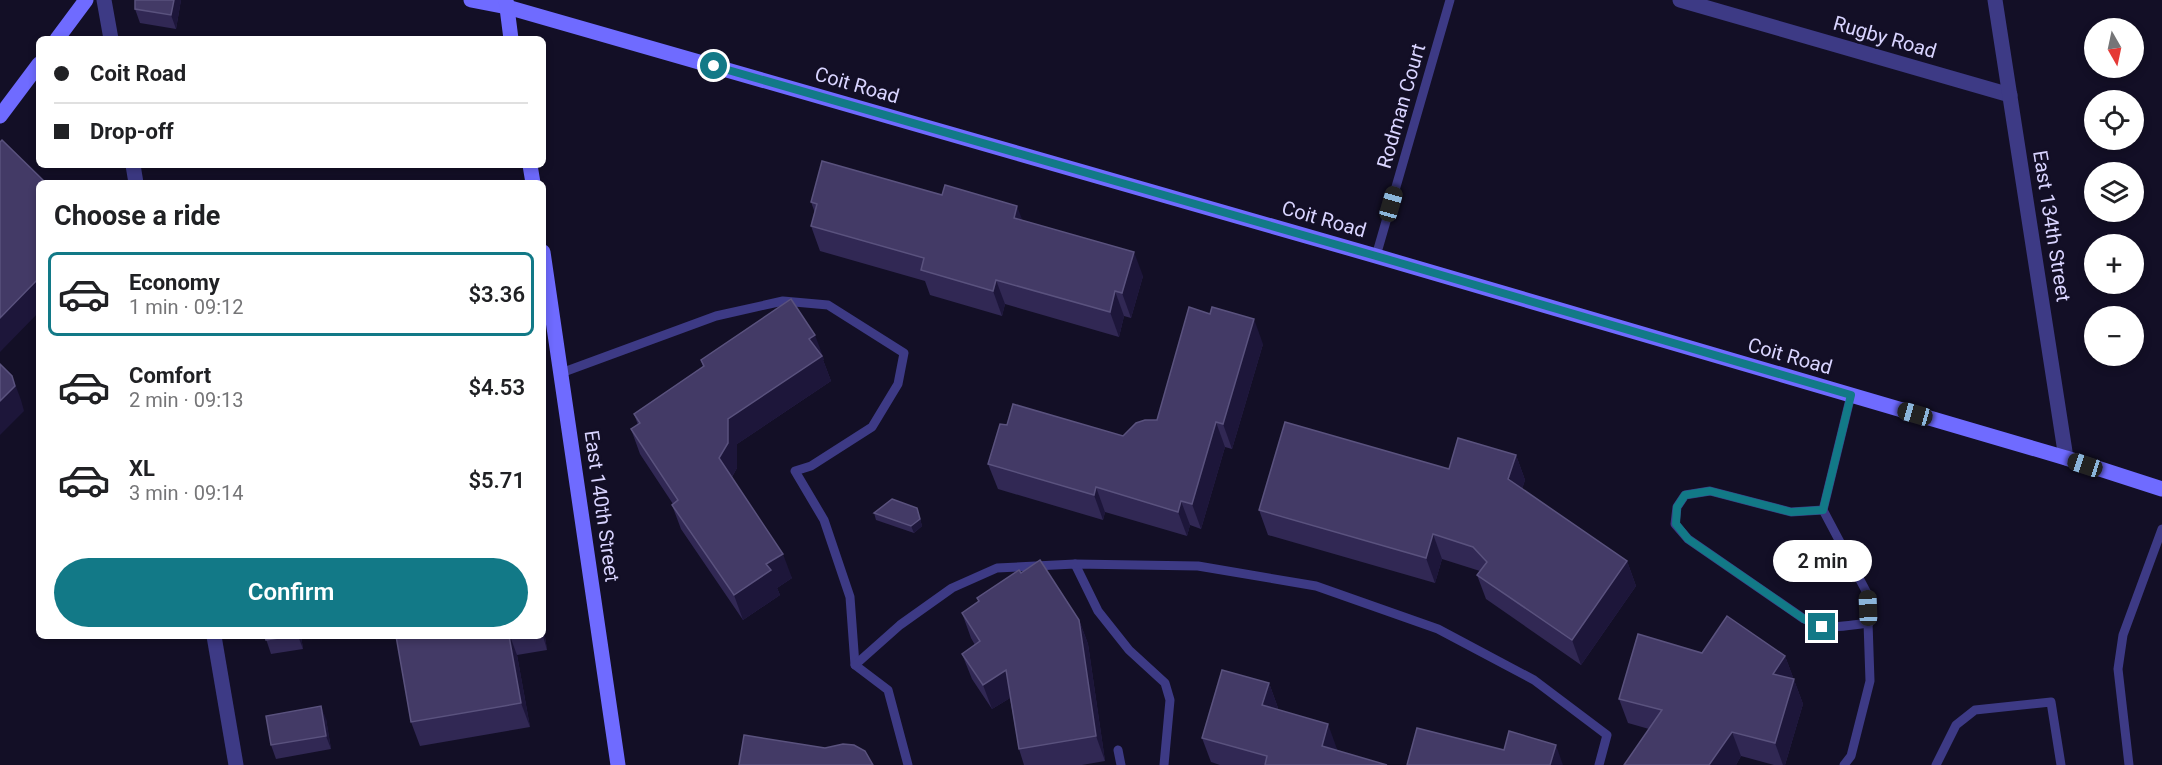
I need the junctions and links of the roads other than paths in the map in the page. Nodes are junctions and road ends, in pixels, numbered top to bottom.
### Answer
1 (86, 0) edge
2 (104, 0) edge
3 (471, 0) edge
4 (1450, 0) edge
5 (1680, 0) edge
6 (1995, 0) edge
7 (506, 3) edge
8 (1704, 3) edge
9 (59, 36) edge
10 (110, 36) edge
11 (511, 36) edge
12 (36, 68) edge
13 (2010, 94) junction
14 (0, 116) edge
15 (1376, 256) junction
16 (546, 272) edge
17 (561, 373) junction
18 (1851, 395) junction
19 (2066, 458) junction
20 (2162, 489) edge
21 (1823, 510) junction
22 (2162, 529) edge
23 (1075, 564) junction
24 (1869, 623) junction
25 (215, 639) edge
26 (855, 665) junction
27 (1118, 750) dead end
28 (236, 765) edge
29 (618, 765) edge
30 (908, 765) edge
31 (1121, 765) edge
32 (1164, 765) edge
33 (1599, 765) edge
34 (1844, 765) edge
35 (1936, 765) edge
36 (2061, 765) edge
37 (2129, 765) edge

1 - 9 street
2 - 10 street
3 - 7 street, Coit Road
4 - 15 lane, Rodman Court
5 - 8 street, Rugby Road
6 - 13 street, East 134th Street
7 - 11 street
7 - 15 street, Coit Road
8 - 13 street, Rugby Road
12 - 14 street
13 - 19 street, East 134th Street
15 - 18 street, Coit Road
16 - 17 street, East 140th Street
17 - 26 lane
17 - 29 street, East 140th Street
18 - 19 street, Coit Road
18 - 21 lane
19 - 20 street, Coit Road
21 - 24 lane
21 - 24 lane
22 - 37 lane
23 - 26 lane
23 - 32 lane
23 - 33 lane
24 - 34 lane
25 - 28 street
26 - 30 lane
27 - 31 lane
35 - 36 lane

